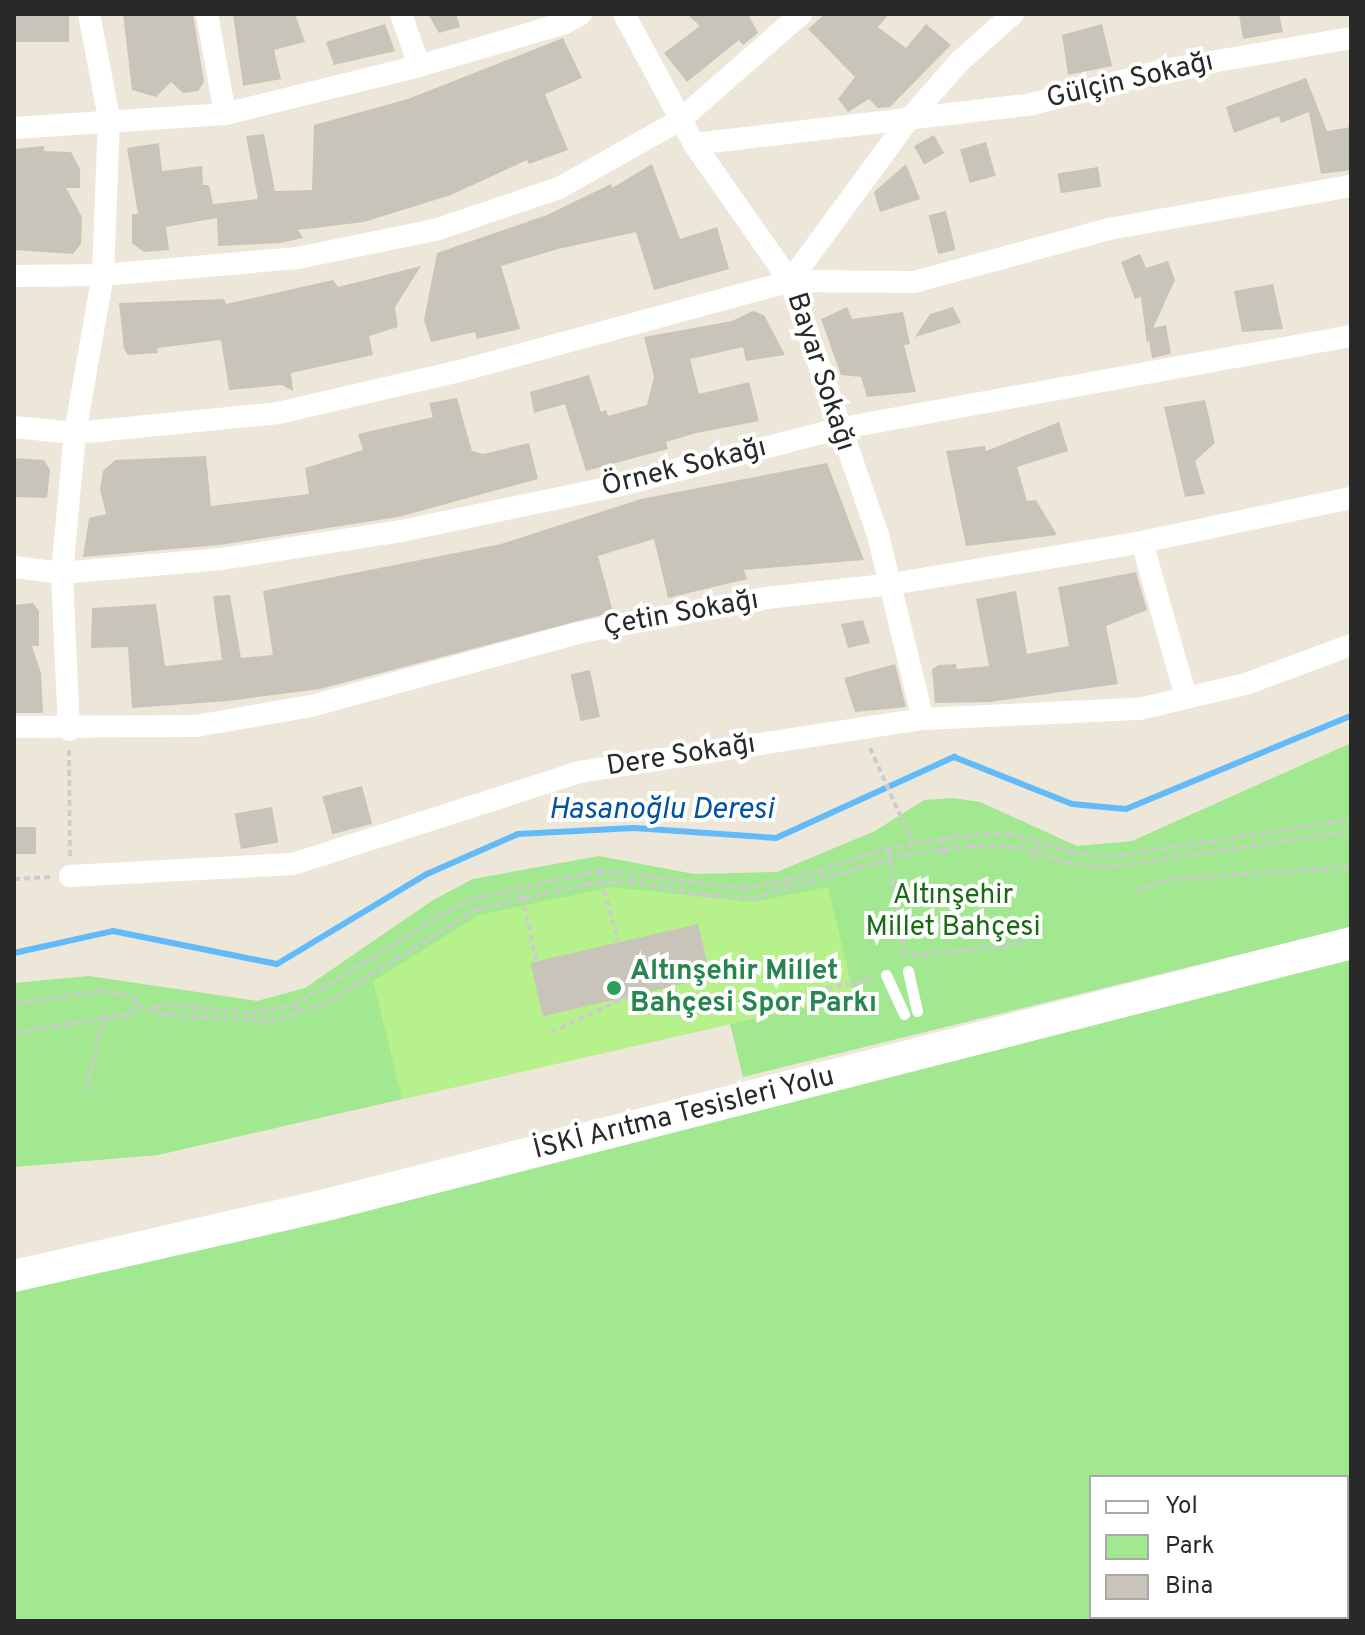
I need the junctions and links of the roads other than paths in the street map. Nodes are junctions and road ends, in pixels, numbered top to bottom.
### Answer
1 (89, 14) edge
2 (207, 14) edge
3 (401, 14) edge
4 (581, 14) edge
5 (624, 14) edge
6 (801, 14) edge
7 (1013, 14) edge
8 (1351, 38) edge
9 (419, 66) junction
10 (225, 114) junction
11 (109, 118) junction
12 (909, 119) junction
13 (680, 120) junction
14 (14, 128) edge
15 (694, 144) junction
16 (1351, 186) edge
17 (103, 275) junction
18 (14, 276) edge
19 (790, 281) junction
20 (1351, 336) edge
21 (14, 427) edge
22 (837, 429) junction
23 (75, 433) junction
24 (1351, 498) edge
25 (1142, 542) junction
26 (14, 567) edge
27 (62, 573) junction
28 (892, 584) junction
29 (1351, 645) edge
30 (1186, 698) junction
31 (923, 719) junction
32 (14, 727) edge
33 (69, 730) junction
34 (70, 876) road end
35 (1351, 943) edge
36 (908, 971) road end
37 (886, 975) road end
38 (917, 1011) dead end
39 (904, 1014) dead end
40 (14, 1276) edge

1 - 11 street
2 - 10 street
3 - 9 street
4 - 9 street
5 - 13 street, Bayar Sokağı
6 - 13 street
7 - 12 street
8 - 12 street, Gülçin Sokağı
9 - 10 street
10 - 11 street
11 - 14 street
11 - 17 street
12 - 15 street, Gülçin Sokağı
12 - 19 street
13 - 15 street, Bayar Sokağı
13 - 17 street
15 - 19 street, Bayar Sokağı
16 - 19 street
17 - 18 street
17 - 23 street
19 - 22 street, Bayar Sokağı
19 - 23 street
20 - 22 street, Örnek Sokağı
21 - 23 street
22 - 27 street, Örnek Sokağı
22 - 28 street, Bayar Sokağı
23 - 27 street
24 - 25 street, Çetin Sokağı
25 - 28 street, Çetin Sokağı
25 - 30 street
26 - 27 street, Örnek Sokağı
27 - 33 street
28 - 31 street, Bayar Sokağı
28 - 33 street, Çetin Sokağı
29 - 30 street, Dere Sokağı
30 - 31 street, Dere Sokağı
31 - 34 street, Dere Sokağı
32 - 33 street, Çetin Sokağı
35 - 40 main road, İSKİ Arıtma Tesisleri Yolu
36 - 38 lane
37 - 39 lane

